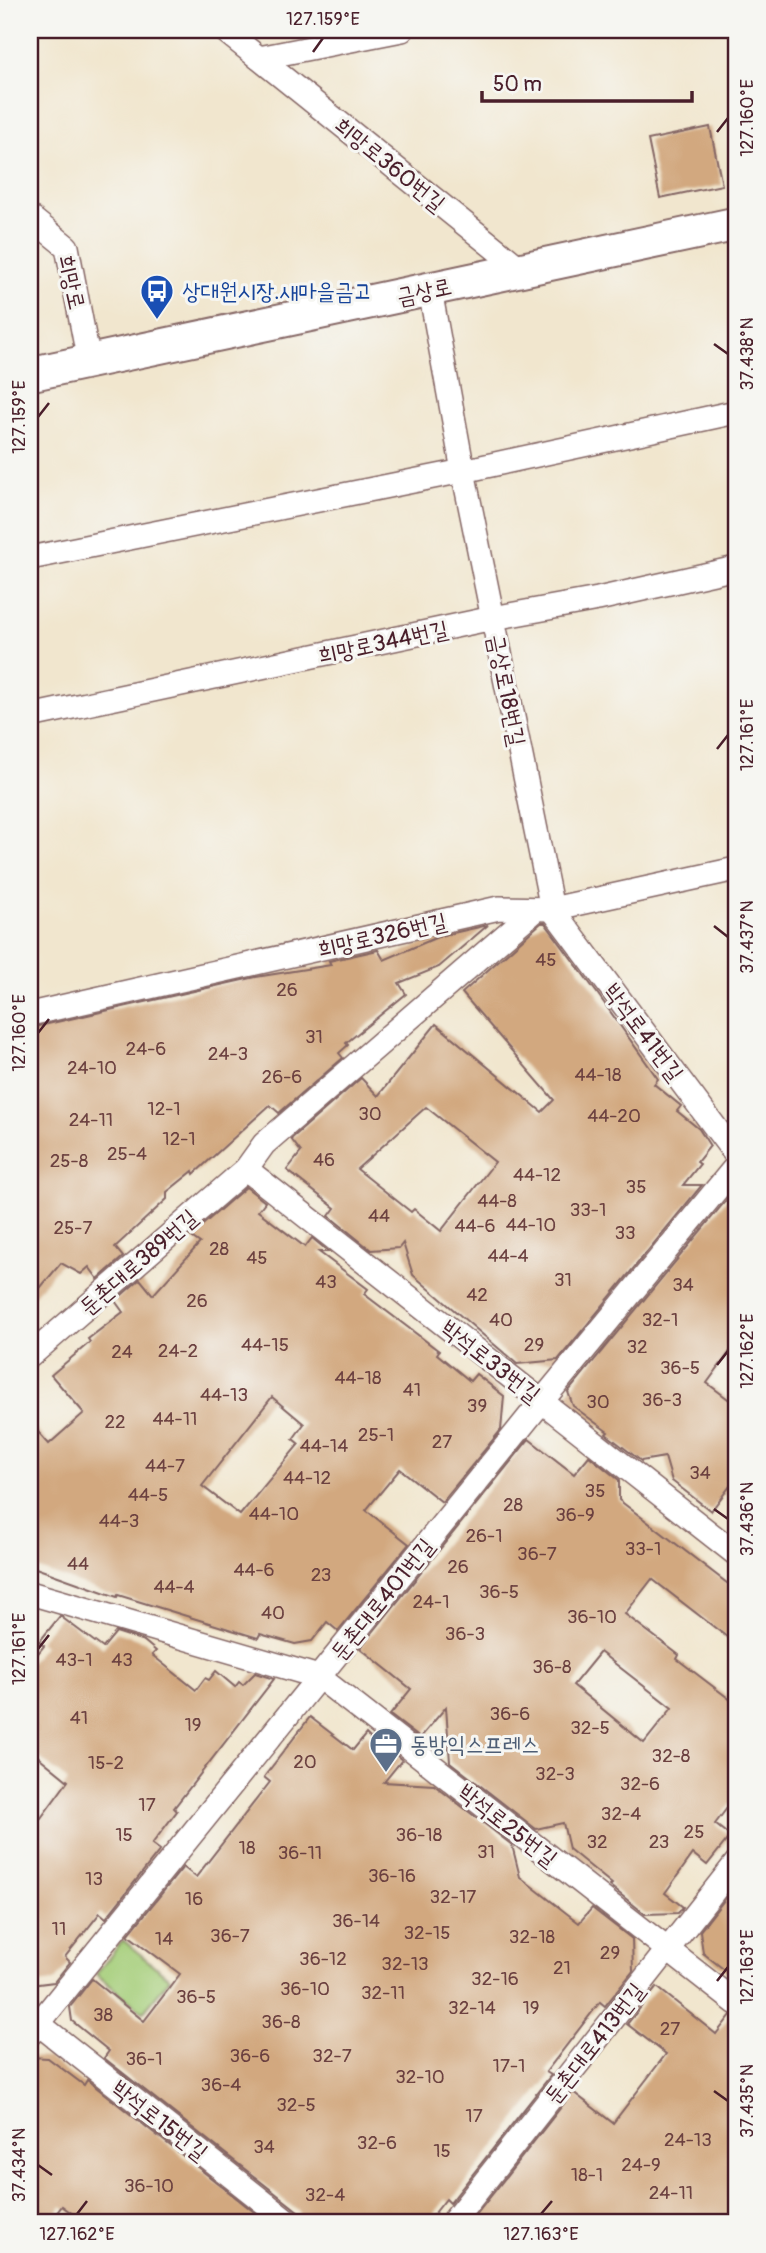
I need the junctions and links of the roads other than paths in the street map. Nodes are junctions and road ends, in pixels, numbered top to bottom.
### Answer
1 (224, 30) edge
2 (402, 30) edge
3 (259, 58) junction
4 (30, 217) edge
5 (736, 224) edge
6 (522, 270) junction
7 (430, 290) junction
8 (89, 362) junction
9 (30, 374) edge
10 (736, 412) edge
11 (463, 471) junction
12 (30, 558) edge
13 (736, 568) edge
14 (493, 618) junction
15 (30, 716) edge
16 (736, 869) edge
17 (544, 909) junction
18 (30, 1014) edge
19 (736, 1155) edge
20 (736, 1166) edge
21 (246, 1169) junction
22 (30, 1356) edge
23 (541, 1401) junction
24 (736, 1554) edge
25 (30, 1593) edge
26 (319, 1677) junction
27 (736, 1863) edge
28 (668, 1950) junction
29 (736, 2003) edge
30 (33, 2025) edge
31 (290, 2223) edge
32 (452, 2223) edge

1 - 3 street, 희망로360번길
2 - 3 street
3 - 6 street, 희망로360번길
4 - 8 street, 희망로
5 - 6 street, 금상로
6 - 7 street, 금상로
7 - 8 street, 금상로
7 - 11 street, 금상로18번길
8 - 9 street, 금상로
10 - 11 street
11 - 12 street
11 - 14 street, 금상로18번길
13 - 14 street, 희망로344번길
14 - 15 street, 희망로344번길
14 - 17 street, 금상로18번길
16 - 17 street, 희망로326번길
17 - 18 street, 희망로326번길
17 - 19 street, 박석로41번길
17 - 21 street, 둔촌대로389번길
20 - 23 street, 둔촌대로401번길
21 - 22 street, 둔촌대로389번길
21 - 23 street, 박석로33번길
23 - 24 street, 박석로33번길
23 - 26 street, 둔촌대로401번길
25 - 26 street, 박석로25번길
26 - 28 street, 박석로25번길
26 - 30 street, 둔촌대로401번길
27 - 28 street, 둔촌대로413번길
28 - 29 street, 박석로25번길
28 - 32 street, 둔촌대로413번길
30 - 31 street, 박석로15번길

